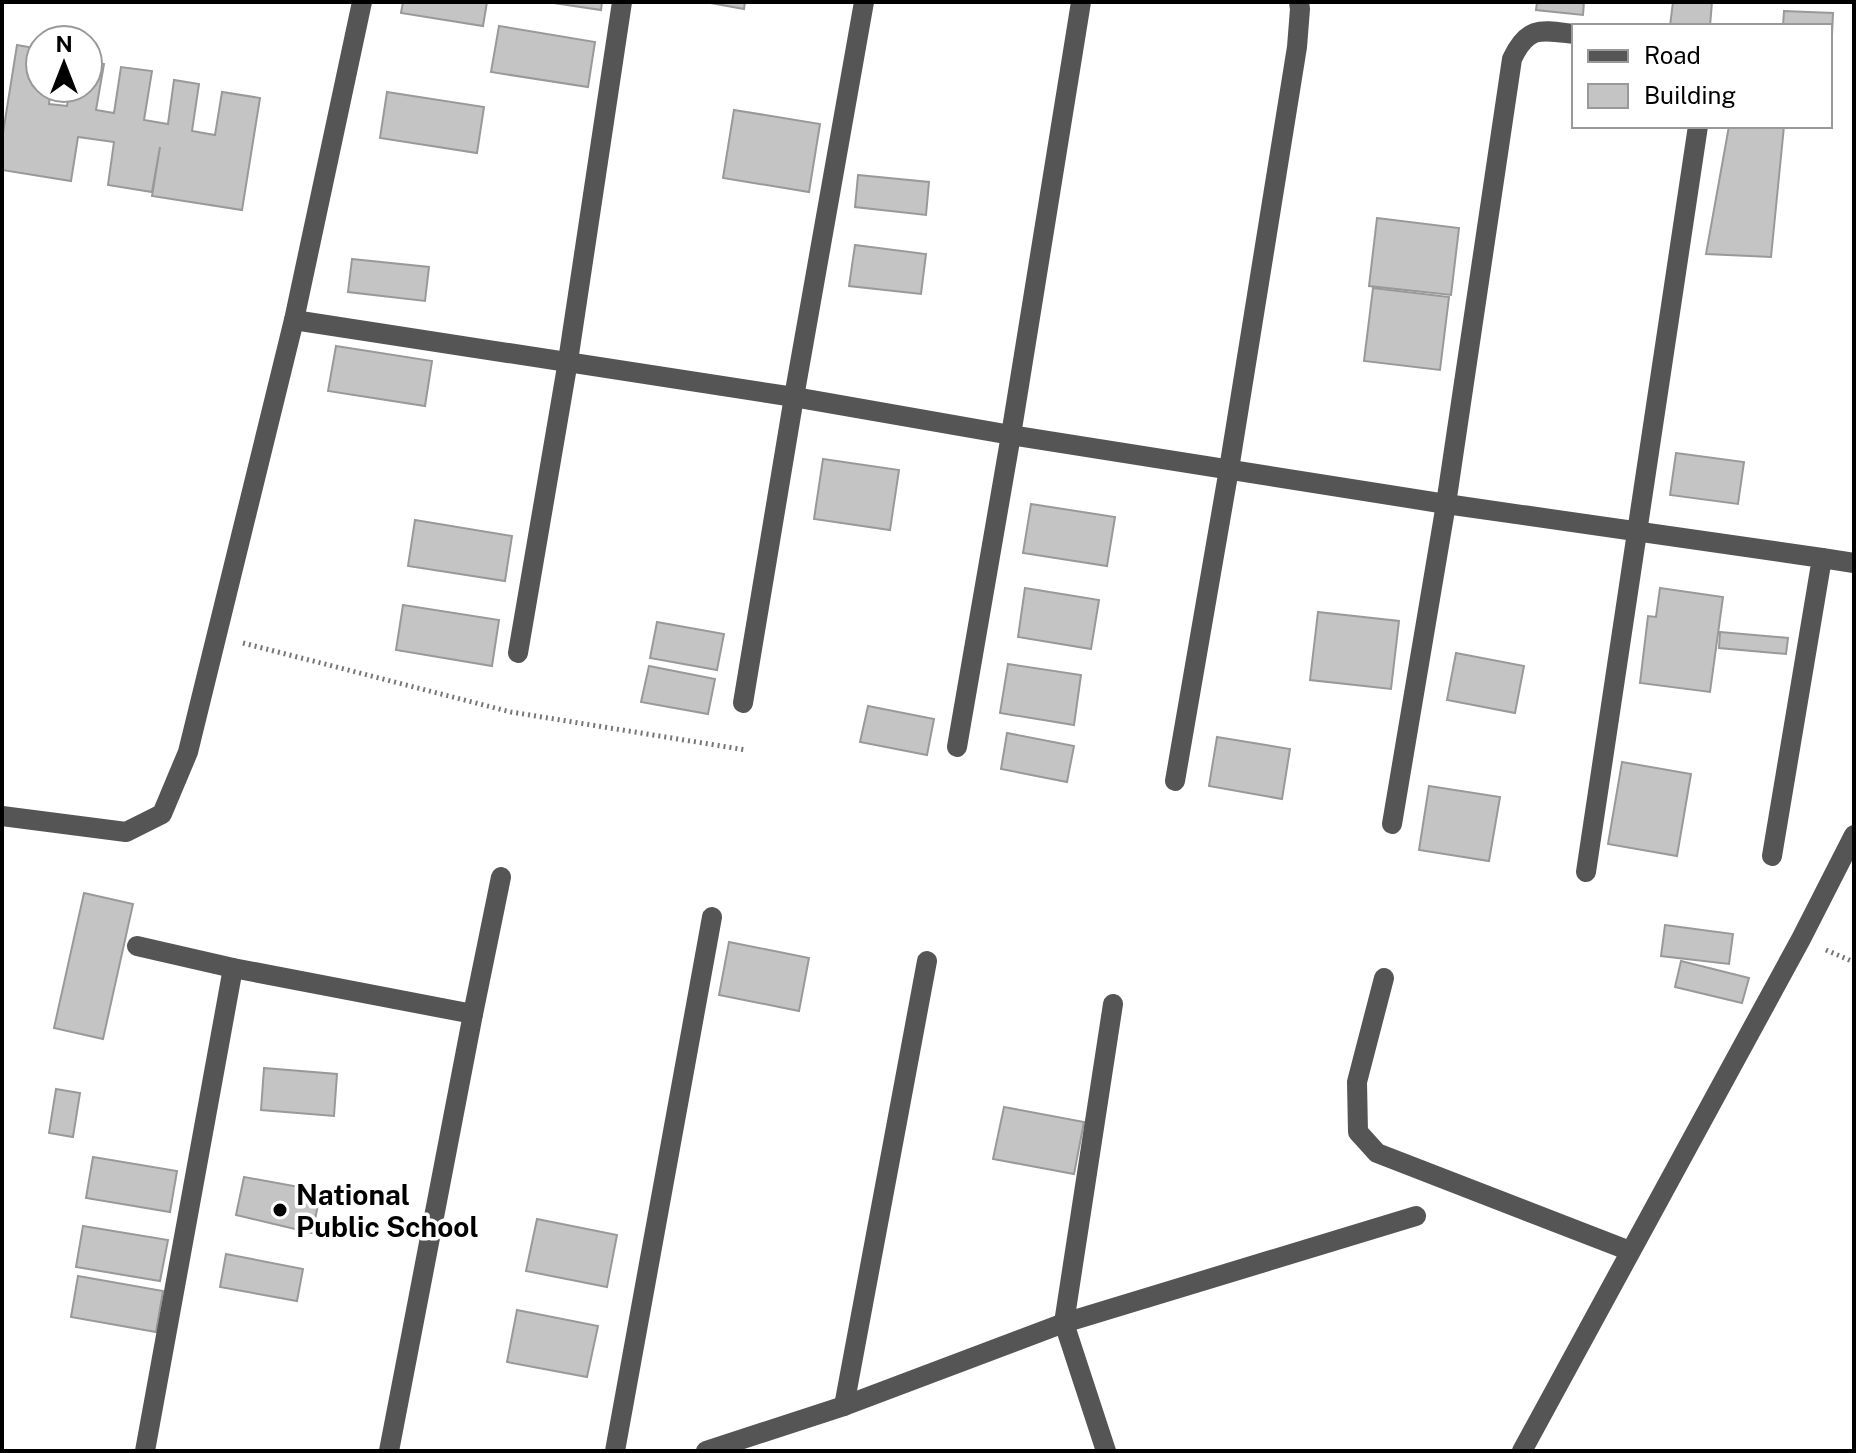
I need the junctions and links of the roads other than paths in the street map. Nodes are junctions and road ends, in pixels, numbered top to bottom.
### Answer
1 (362, 2) edge
2 (622, 2) edge
3 (864, 2) edge
4 (1081, 2) edge
5 (1299, 2) edge
6 (1572, 34) edge
7 (1698, 128) edge
8 (294, 320) junction
9 (568, 361) junction
10 (794, 397) junction
11 (1011, 435) junction
12 (1229, 469) junction
13 (1446, 504) junction
14 (1635, 532) junction
15 (1822, 558) junction
16 (1854, 563) edge
17 (518, 653) dead end
18 (743, 703) dead end
19 (957, 747) dead end
20 (1175, 781) dead end
21 (2, 816) edge
22 (1392, 824) dead end
23 (1854, 835) edge
24 (1772, 856) dead end
25 (1586, 872) dead end
26 (501, 877) dead end
27 (712, 917) dead end
28 (137, 946) dead end
29 (927, 961) dead end
30 (233, 968) junction
31 (1384, 978) dead end
32 (1113, 1004) dead end
33 (473, 1014) junction
34 (1416, 1216) dead end
35 (1630, 1251) junction
36 (1064, 1323) junction
37 (844, 1406) junction
38 (145, 1451) edge
39 (389, 1451) edge
40 (615, 1451) edge
41 (706, 1451) edge
42 (1106, 1451) edge
43 (1522, 1451) edge

1 - 8 street
2 - 9 street
3 - 10 street
4 - 11 street
5 - 12 street
6 - 13 street
7 - 14 street
8 - 9 street
8 - 21 street
9 - 10 street
9 - 17 street
10 - 11 street
10 - 18 street
11 - 12 street
11 - 19 street
12 - 13 street
12 - 20 street
13 - 14 street
13 - 22 street
14 - 15 street
14 - 25 street
15 - 16 street
15 - 24 street
23 - 35 street
26 - 33 street
27 - 40 street
28 - 30 street
29 - 37 street
30 - 33 street
30 - 38 street
31 - 35 street
32 - 36 street
33 - 39 street
34 - 36 street
35 - 43 street
36 - 37 street
36 - 42 street
37 - 41 street

